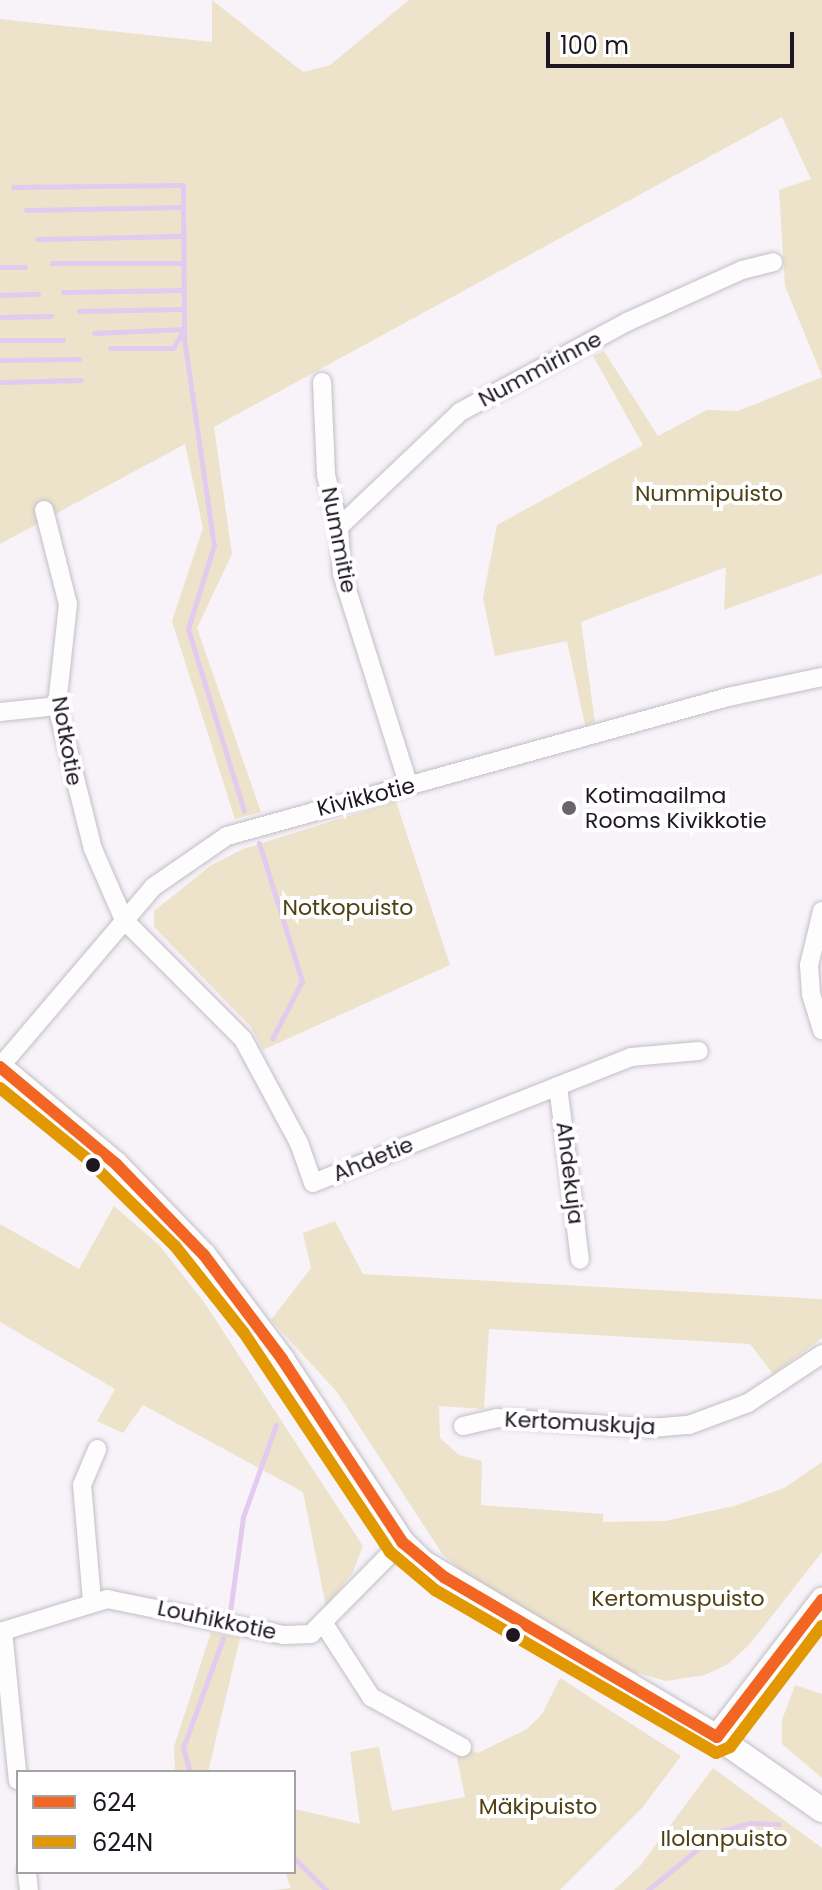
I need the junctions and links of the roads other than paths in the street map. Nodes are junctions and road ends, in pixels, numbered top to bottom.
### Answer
1 (773, 262) dead end
2 (322, 382) dead end
3 (44, 510) dead end
4 (339, 527) junction
5 (822, 677) edge
6 (57, 706) junction
7 (0, 712) edge
8 (409, 786) junction
9 (822, 911) edge
10 (124, 920) junction
11 (822, 1030) edge
12 (699, 1051) dead end
13 (0, 1067) edge
14 (558, 1086) junction
15 (580, 1260) dead end
16 (822, 1354) edge
17 (463, 1426) dead end
18 (97, 1449) dead end
19 (402, 1542) junction
20 (822, 1600) edge
21 (92, 1601) junction
22 (324, 1624) junction
23 (1, 1632) edge
24 (717, 1737) junction
25 (462, 1747) dead end
26 (17, 1770) edge
27 (822, 1810) edge

1 - 4 street, Nummirinne
2 - 4 street, Nummitie
3 - 6 street, Notkotie
4 - 8 street, Nummitie
5 - 8 street, Kivikkotie
6 - 7 street
6 - 10 street, Notkotie
8 - 10 street, Kivikkotie
9 - 11 street
10 - 13 street, Kivikkotie
10 - 14 street, Ahdetie
12 - 14 street, Ahdetie
13 - 19 street
14 - 15 street, Ahdekuja
16 - 17 street, Kertomuskuja
18 - 21 street
19 - 22 street, Louhikkotie
19 - 24 street
20 - 24 street
21 - 22 street, Louhikkotie
21 - 23 street, Louhikkotie
22 - 25 street
23 - 26 street
24 - 27 street

